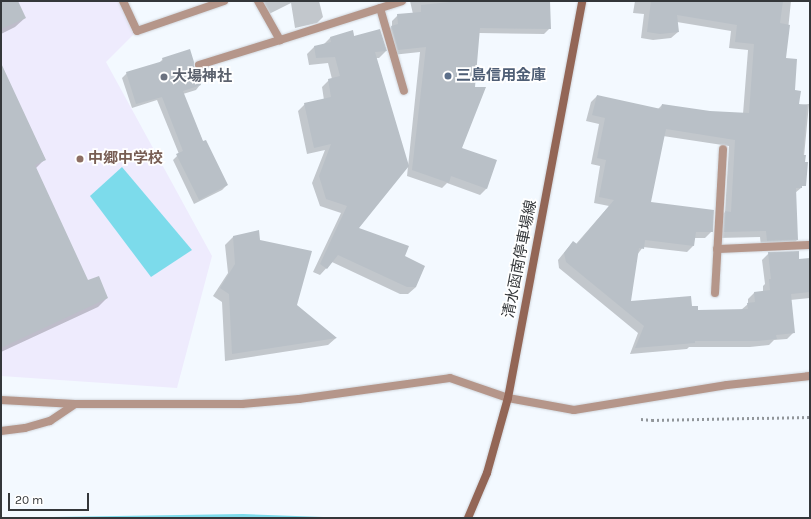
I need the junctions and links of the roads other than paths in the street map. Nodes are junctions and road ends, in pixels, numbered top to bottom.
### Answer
1 (123, 1) edge
2 (224, 1) edge
3 (258, 1) edge
4 (402, 1) edge
5 (582, 1) edge
6 (380, 8) junction
7 (280, 40) junction
8 (199, 65) dead end
9 (404, 91) dead end
10 (723, 149) dead end
11 (810, 245) edge
12 (717, 249) junction
13 (715, 293) dead end
14 (810, 376) edge
15 (508, 398) junction
16 (1, 400) edge
17 (74, 404) junction
18 (1, 431) edge
19 (468, 518) edge

1 - 2 street
3 - 7 street
4 - 6 street
5 - 15 main road, 清水函南停車場線
6 - 7 street
6 - 9 street
7 - 8 street
10 - 12 street
11 - 12 street
12 - 13 street
14 - 15 street
15 - 17 street
15 - 19 main road, 清水函南停車場線
16 - 17 street
17 - 18 street

